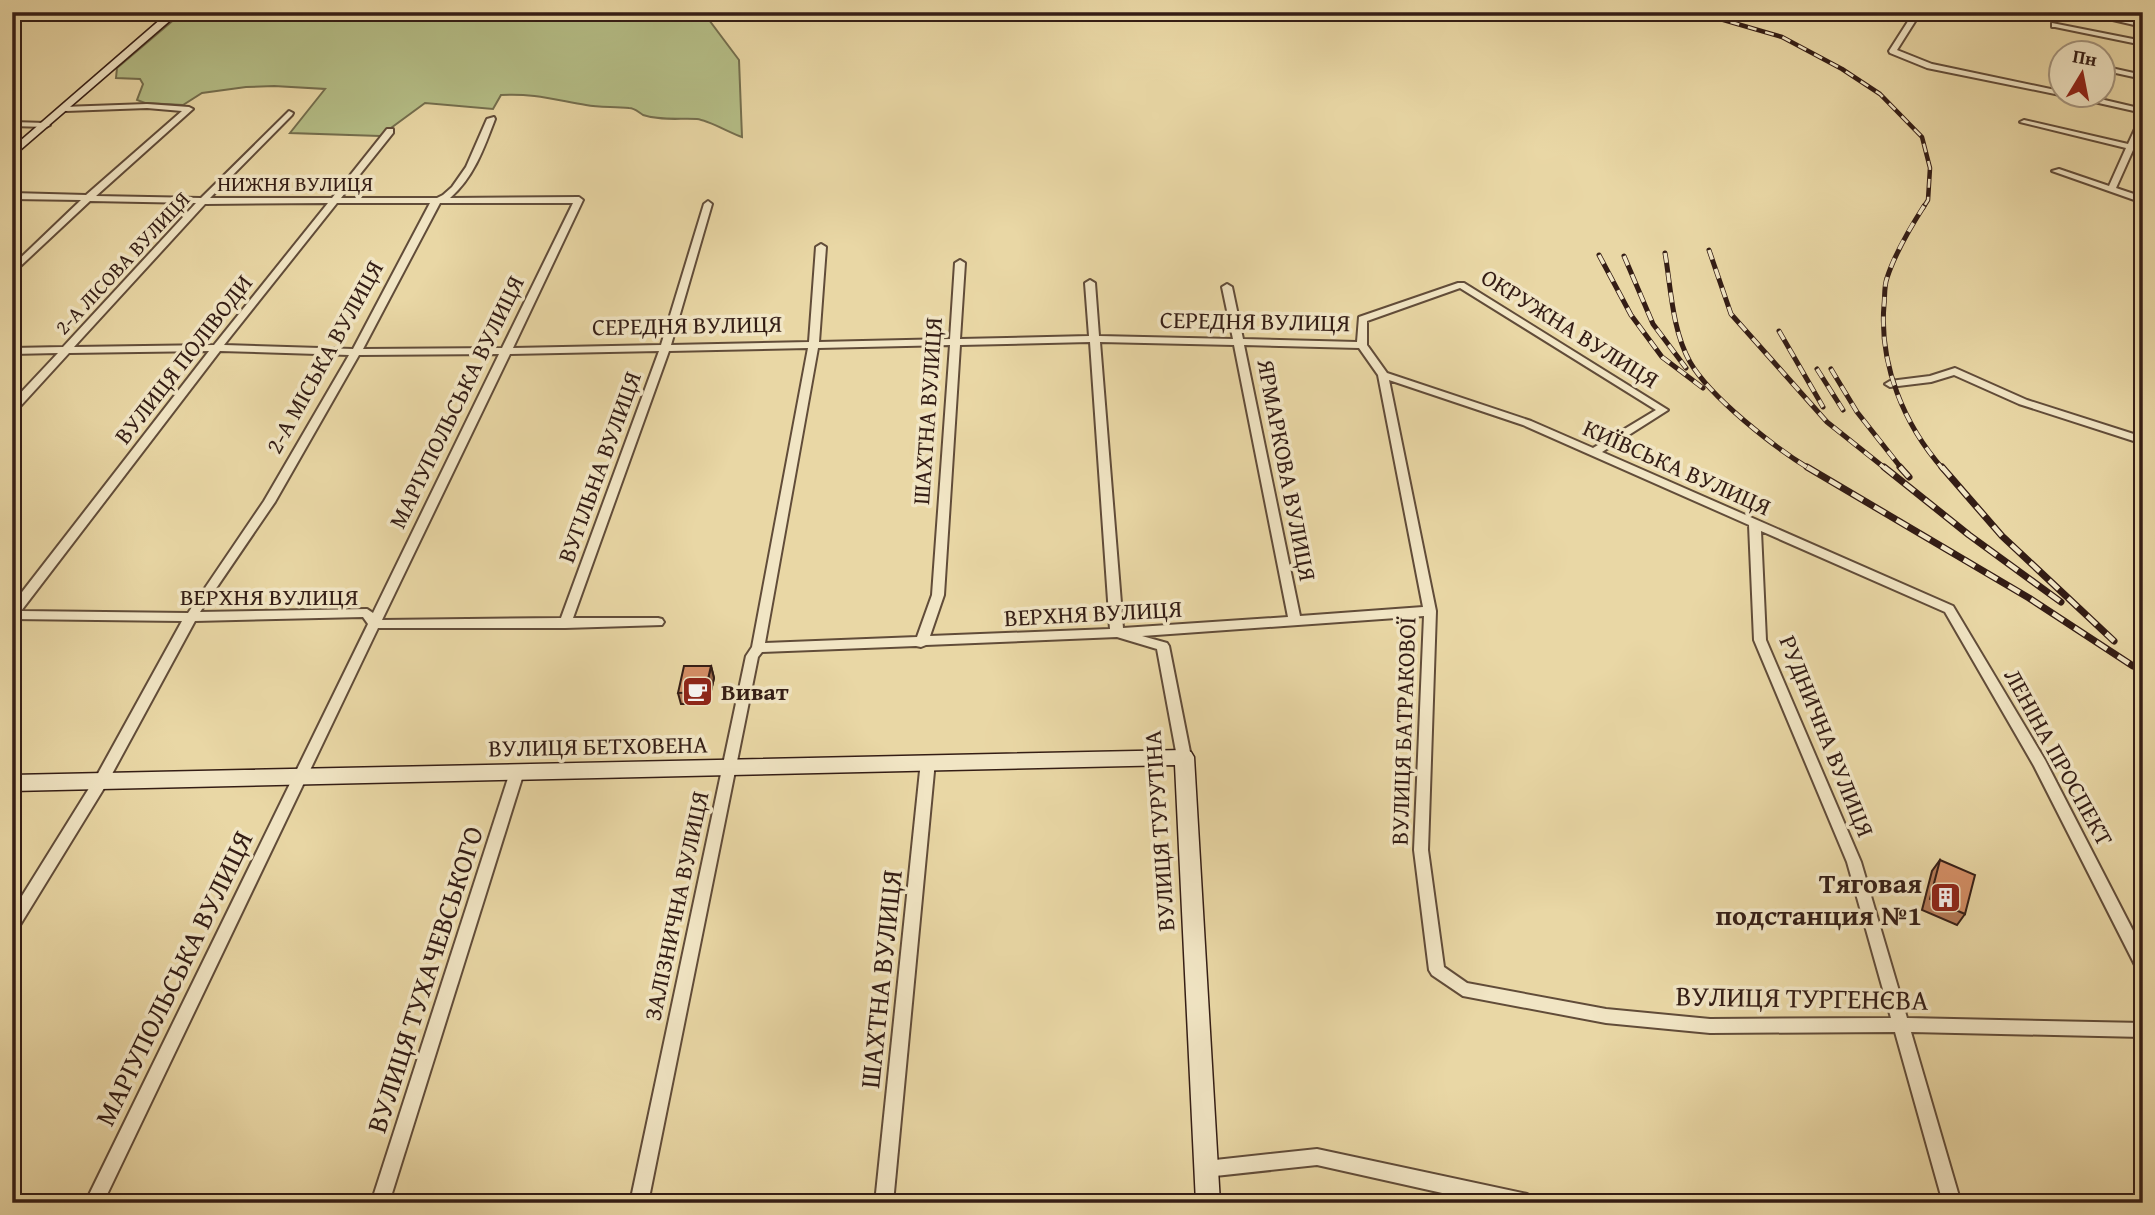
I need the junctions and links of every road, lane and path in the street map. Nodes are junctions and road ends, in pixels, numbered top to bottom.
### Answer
1 (175, 12) edge
2 (1918, 12) edge
3 (2081, 12) edge
4 (2055, 25) dead end
5 (2143, 25) edge
6 (2143, 43) edge
7 (1930, 66) joint
8 (2116, 71) edge
9 (2143, 78) edge
10 (2046, 90) edge
11 (2116, 105) edge
12 (66, 109) junction
13 (2143, 111) edge
14 (289, 113) dead end
15 (491, 119) dead end
16 (2143, 120) edge
17 (2024, 122) dead end
18 (12, 124) edge
19 (46, 125) junction
20 (390, 131) dead end
21 (2130, 148) junction
22 (2143, 150) edge
23 (12, 154) edge
24 (2056, 172) dead end
25 (2111, 190) junction
26 (12, 197) edge
27 (88, 198) junction
28 (334, 199) junction
29 (579, 200) joint
30 (2143, 200) edge
31 (203, 201) junction
32 (435, 202) junction
33 (708, 205) dead end
34 (821, 247) dead end
35 (960, 263) dead end
36 (12, 271) edge
37 (1090, 283) dead end
38 (1227, 287) dead end
39 (1096, 339) junction
40 (955, 340) junction
41 (1240, 340) junction
42 (814, 342) junction
43 (666, 345) junction
44 (1362, 345) junction
45 (217, 348) junction
46 (12, 351) edge
47 (506, 351) junction
48 (64, 352) junction
49 (356, 352) junction
50 (1383, 375) junction
51 (1889, 384) dead end
52 (12, 409) edge
53 (2143, 441) edge
54 (1594, 453) junction
55 (1755, 525) junction
56 (1950, 610) joint
57 (1430, 611) junction
58 (12, 615) edge
59 (191, 617) junction
60 (1295, 621) junction
61 (658, 622) dead end
62 (374, 624) junction
63 (565, 624) junction
64 (1117, 633) junction
65 (921, 643) junction
66 (758, 648) junction
67 (1184, 757) junction
68 (928, 761) junction
69 (727, 768) junction
70 (517, 772) junction
71 (300, 777) junction
72 (101, 781) junction
73 (12, 783) edge
74 (12, 925) edge
75 (2143, 967) edge
76 (1463, 989) joint
77 (1903, 1025) junction
78 (2143, 1030) edge
79 (1206, 1169) junction
80 (94, 1203) edge
81 (380, 1203) edge
82 (639, 1203) edge
83 (884, 1203) edge
84 (1208, 1203) edge
85 (1527, 1203) edge
86 (1952, 1203) edge

1 - 12 street
2 - 7 street
3 - 5 street
4 - 6 street
7 - 10 street
8 - 9 street
11 - 13 street
12 - 19 street
12 - 27 street
14 - 31 street, 2-А ЛІСОВА ВУЛИЦЯ
15 - 32 street, 2-А МІСЬКА ВУЛИЦЯ
16 - 21 street
17 - 21 street
18 - 19 street
19 - 23 street
20 - 28 street, ВУЛИЦЯ ПОЛІВОДИ
21 - 22 street
21 - 25 street
24 - 25 street
25 - 30 street
26 - 27 street, НИЖНЯ ВУЛИЦЯ
27 - 31 street, НИЖНЯ ВУЛИЦЯ
27 - 36 street
28 - 31 street, НИЖНЯ ВУЛИЦЯ
28 - 32 street, НИЖНЯ ВУЛИЦЯ
28 - 45 street, ВУЛИЦЯ ПОЛІВОДИ
29 - 32 street, НИЖНЯ ВУЛИЦЯ
29 - 47 street, МАРІУПОЛЬСЬКА ВУЛИЦЯ
31 - 48 street, 2-А ЛІСОВА ВУЛИЦЯ
32 - 49 street, 2-А МІСЬКА ВУЛИЦЯ
33 - 43 street, ВУГІЛЬНА ВУЛИЦЯ
34 - 42 street, ЗАЛІЗНИЧНА ВУЛИЦЯ
35 - 40 street, ШАХТНА ВУЛИЦЯ
37 - 39 street
38 - 41 street, ЯРМАРКОВА ВУЛИЦЯ
39 - 40 street, СЕРЕДНЯ ВУЛИЦЯ
39 - 41 street, СЕРЕДНЯ ВУЛИЦЯ
39 - 64 street
40 - 42 street, СЕРЕДНЯ ВУЛИЦЯ
40 - 65 street, ШАХТНА ВУЛИЦЯ
41 - 44 street, СЕРЕДНЯ ВУЛИЦЯ
41 - 60 street, ЯРМАРКОВА ВУЛИЦЯ
42 - 43 street, СЕРЕДНЯ ВУЛИЦЯ
42 - 66 street, ЗАЛІЗНИЧНА ВУЛИЦЯ
43 - 47 street, СЕРЕДНЯ ВУЛИЦЯ
43 - 63 street, ВУГІЛЬНА ВУЛИЦЯ
44 - 50 street, ВУЛИЦЯ БАТРАКОВОЇ
44 - 54 street, ОКРУЖНА ВУЛИЦЯ
45 - 48 street, СЕРЕДНЯ ВУЛИЦЯ
45 - 49 street, СЕРЕДНЯ ВУЛИЦЯ
45 - 58 street, ВУЛИЦЯ ПОЛІВОДИ
46 - 48 street, СЕРЕДНЯ ВУЛИЦЯ
47 - 49 street, СЕРЕДНЯ ВУЛИЦЯ
47 - 62 street, МАРІУПОЛЬСЬКА ВУЛИЦЯ
48 - 52 street, 2-А ЛІСОВА ВУЛИЦЯ
49 - 59 street, 2-А МІСЬКА ВУЛИЦЯ
50 - 54 street, КИЇВСЬКА ВУЛИЦЯ
50 - 57 street, ВУЛИЦЯ БАТРАКОВОЇ
51 - 53 street
54 - 55 street, КИЇВСЬКА ВУЛИЦЯ
55 - 56 street, КИЇВСЬКА ВУЛИЦЯ
55 - 77 street, РУДНИЧНА ВУЛИЦЯ
56 - 75 street, ЛЕНІНА ПРОСПЕКТ
57 - 60 street, ВЕРХНЯ ВУЛИЦЯ
57 - 76 street, ВУЛИЦЯ БАТРАКОВОЇ
58 - 59 street, ВЕРХНЯ ВУЛИЦЯ
59 - 62 street, ВЕРХНЯ ВУЛИЦЯ
59 - 72 street, 2-А МІСЬКА ВУЛИЦЯ
60 - 64 street, ВЕРХНЯ ВУЛИЦЯ
61 - 63 street, ВЕРХНЯ ВУЛИЦЯ
62 - 63 street, ВЕРХНЯ ВУЛИЦЯ
62 - 71 street, МАРІУПОЛЬСЬКА ВУЛИЦЯ
64 - 65 street, ВЕРХНЯ ВУЛИЦЯ
64 - 67 street, ВУЛИЦЯ ТУРУТІНА
65 - 66 street, ВЕРХНЯ ВУЛИЦЯ
66 - 69 street, ЗАЛІЗНИЧНА ВУЛИЦЯ
67 - 68 street, ВУЛИЦЯ БЕТХОВЕНА
67 - 79 street, ВУЛИЦЯ ТУРУТІНА
68 - 69 street, ВУЛИЦЯ БЕТХОВЕНА
68 - 83 street, ШАХТНА ВУЛИЦЯ
69 - 70 street, ВУЛИЦЯ БЕТХОВЕНА
69 - 82 street, ЗАЛІЗНИЧНА ВУЛИЦЯ
70 - 71 street, ВУЛИЦЯ БЕТХОВЕНА
70 - 81 street, ВУЛИЦЯ ТУХАЧЕВСЬКОГО
71 - 72 street, ВУЛИЦЯ БЕТХОВЕНА
71 - 80 street, МАРІУПОЛЬСЬКА ВУЛИЦЯ
72 - 73 street, ВУЛИЦЯ БЕТХОВЕНА
72 - 74 street
76 - 77 street, ВУЛИЦЯ ТУРГЕНЄВА
77 - 78 street, ВУЛИЦЯ ТУРГЕНЄВА
77 - 86 street, РУДНИЧНА ВУЛИЦЯ
79 - 84 street, ВУЛИЦЯ ТУРУТІНА
79 - 85 street

